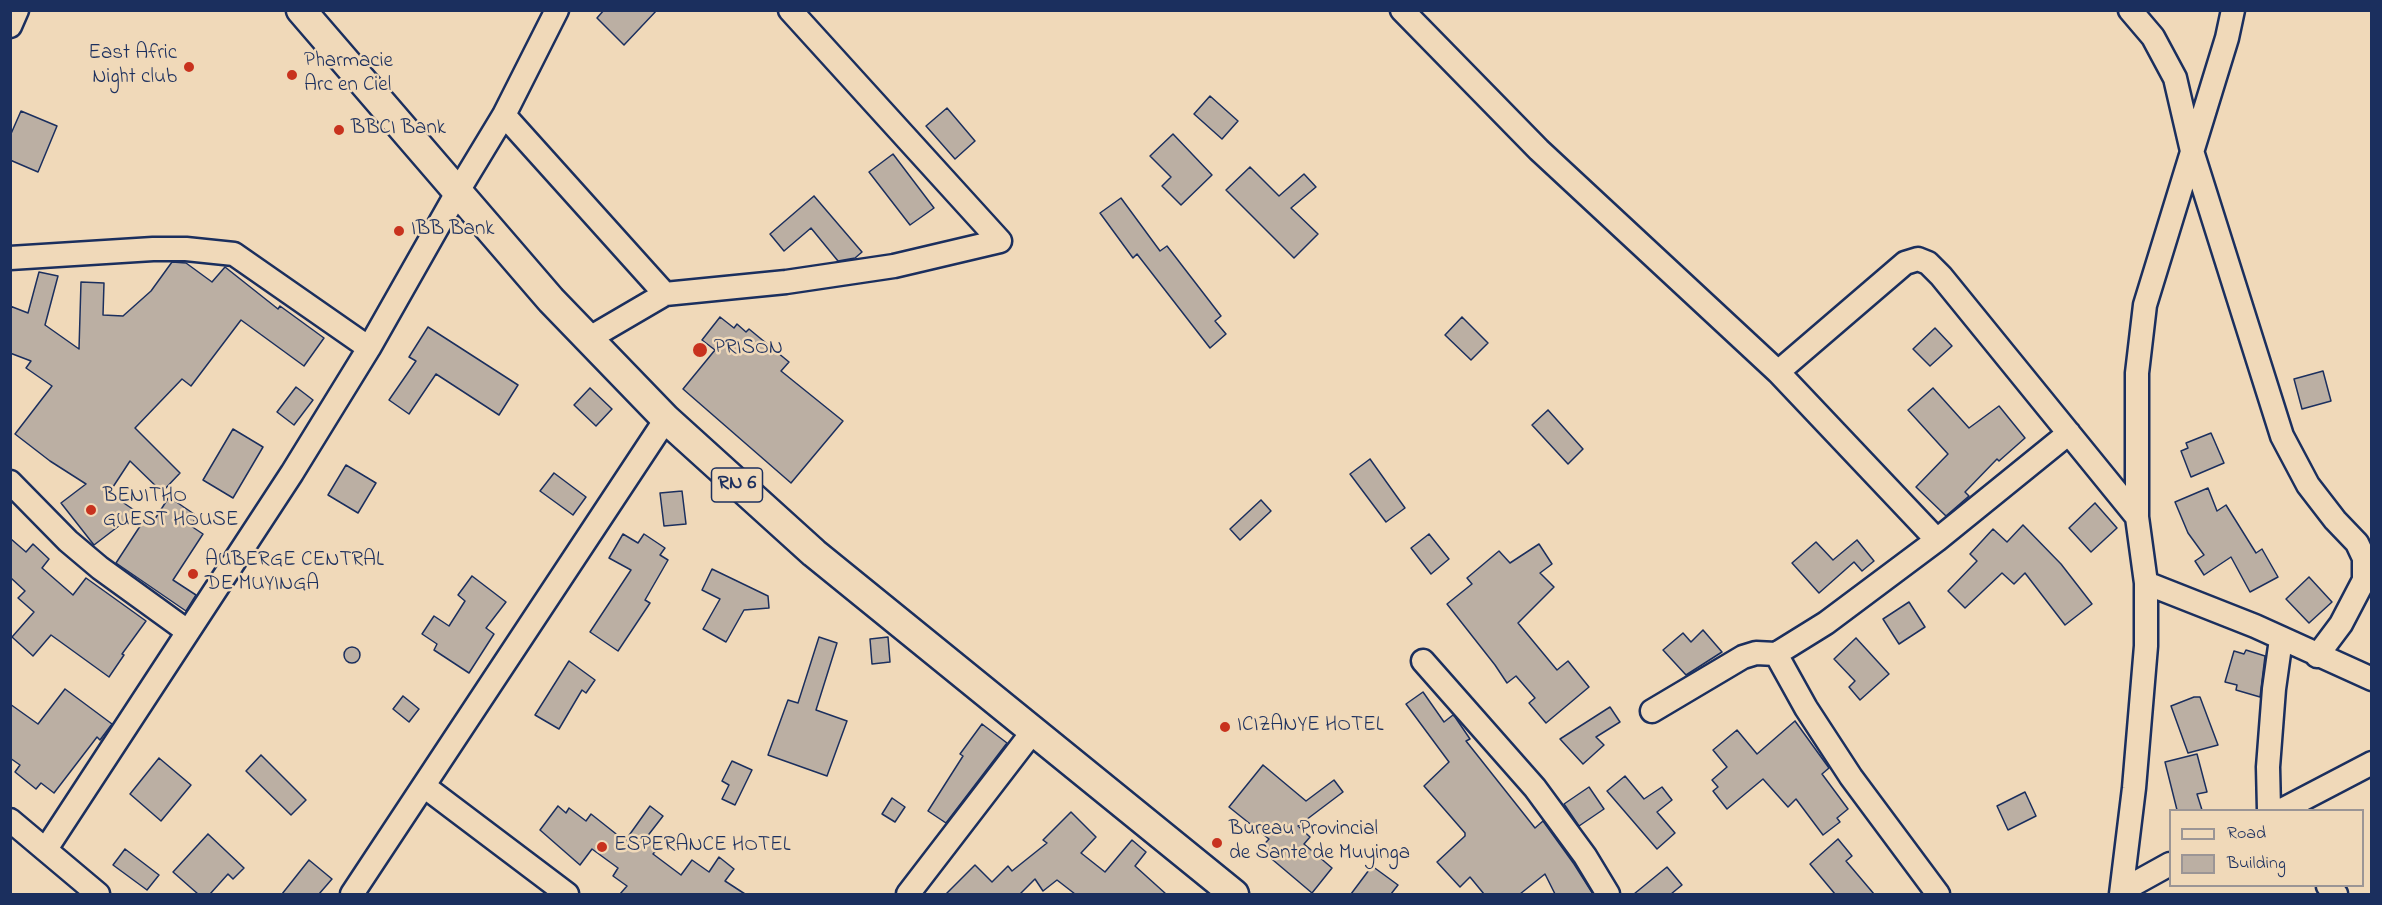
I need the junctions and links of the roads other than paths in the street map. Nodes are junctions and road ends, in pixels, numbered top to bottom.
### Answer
1 (17, 10) edge
2 (301, 10) edge
3 (557, 10) edge
4 (790, 10) edge
5 (1402, 10) edge
6 (2130, 10) edge
7 (2233, 10) edge
8 (10, 26) edge
9 (504, 115) junction
10 (2192, 151) junction
11 (458, 191) junction
12 (10, 258) edge
13 (665, 294) junction
14 (588, 339) junction
15 (369, 348) junction
16 (1778, 372) junction
17 (666, 418) junction
18 (2069, 434) junction
19 (10, 483) edge
20 (2137, 517) junction
21 (1937, 540) junction
22 (2146, 583) junction
23 (187, 631) junction
24 (2281, 639) junction
25 (1776, 654) junction
26 (2318, 656) junction
27 (1423, 661) dead end
28 (2372, 679) edge
29 (1652, 711) dead end
30 (1034, 730) junction
31 (2372, 763) edge
32 (424, 786) junction
33 (2269, 809) edge
34 (2284, 809) edge
35 (10, 820) edge
36 (46, 849) junction
37 (2169, 865) edge
38 (2122, 892) edge
39 (98, 894) edge
40 (352, 894) edge
41 (567, 894) edge
42 (908, 894) edge
43 (1234, 894) edge
44 (1608, 894) edge
45 (1938, 894) edge

1 - 8 street
2 - 11 main road, RN 6
3 - 9 street
4 - 13 street
5 - 16 street
6 - 10 street
7 - 10 street
9 - 11 street
9 - 13 street
10 - 20 street
10 - 26 street
11 - 14 main road, RN 6
11 - 15 street
12 - 15 street
13 - 14 street
14 - 17 main road, RN 6
15 - 23 street
16 - 18 street
16 - 21 street
17 - 30 main road, RN 6
17 - 32 street
18 - 20 street
18 - 21 street
19 - 23 street
20 - 22 street
21 - 25 street
22 - 24 street
22 - 38 street
23 - 36 street
24 - 26 street
24 - 33 street
25 - 29 street
25 - 45 street
26 - 28 street
27 - 44 street
30 - 42 street
30 - 43 main road, RN 6
31 - 34 street
32 - 40 street
32 - 41 street
35 - 36 street
36 - 39 street
37 - 38 street

